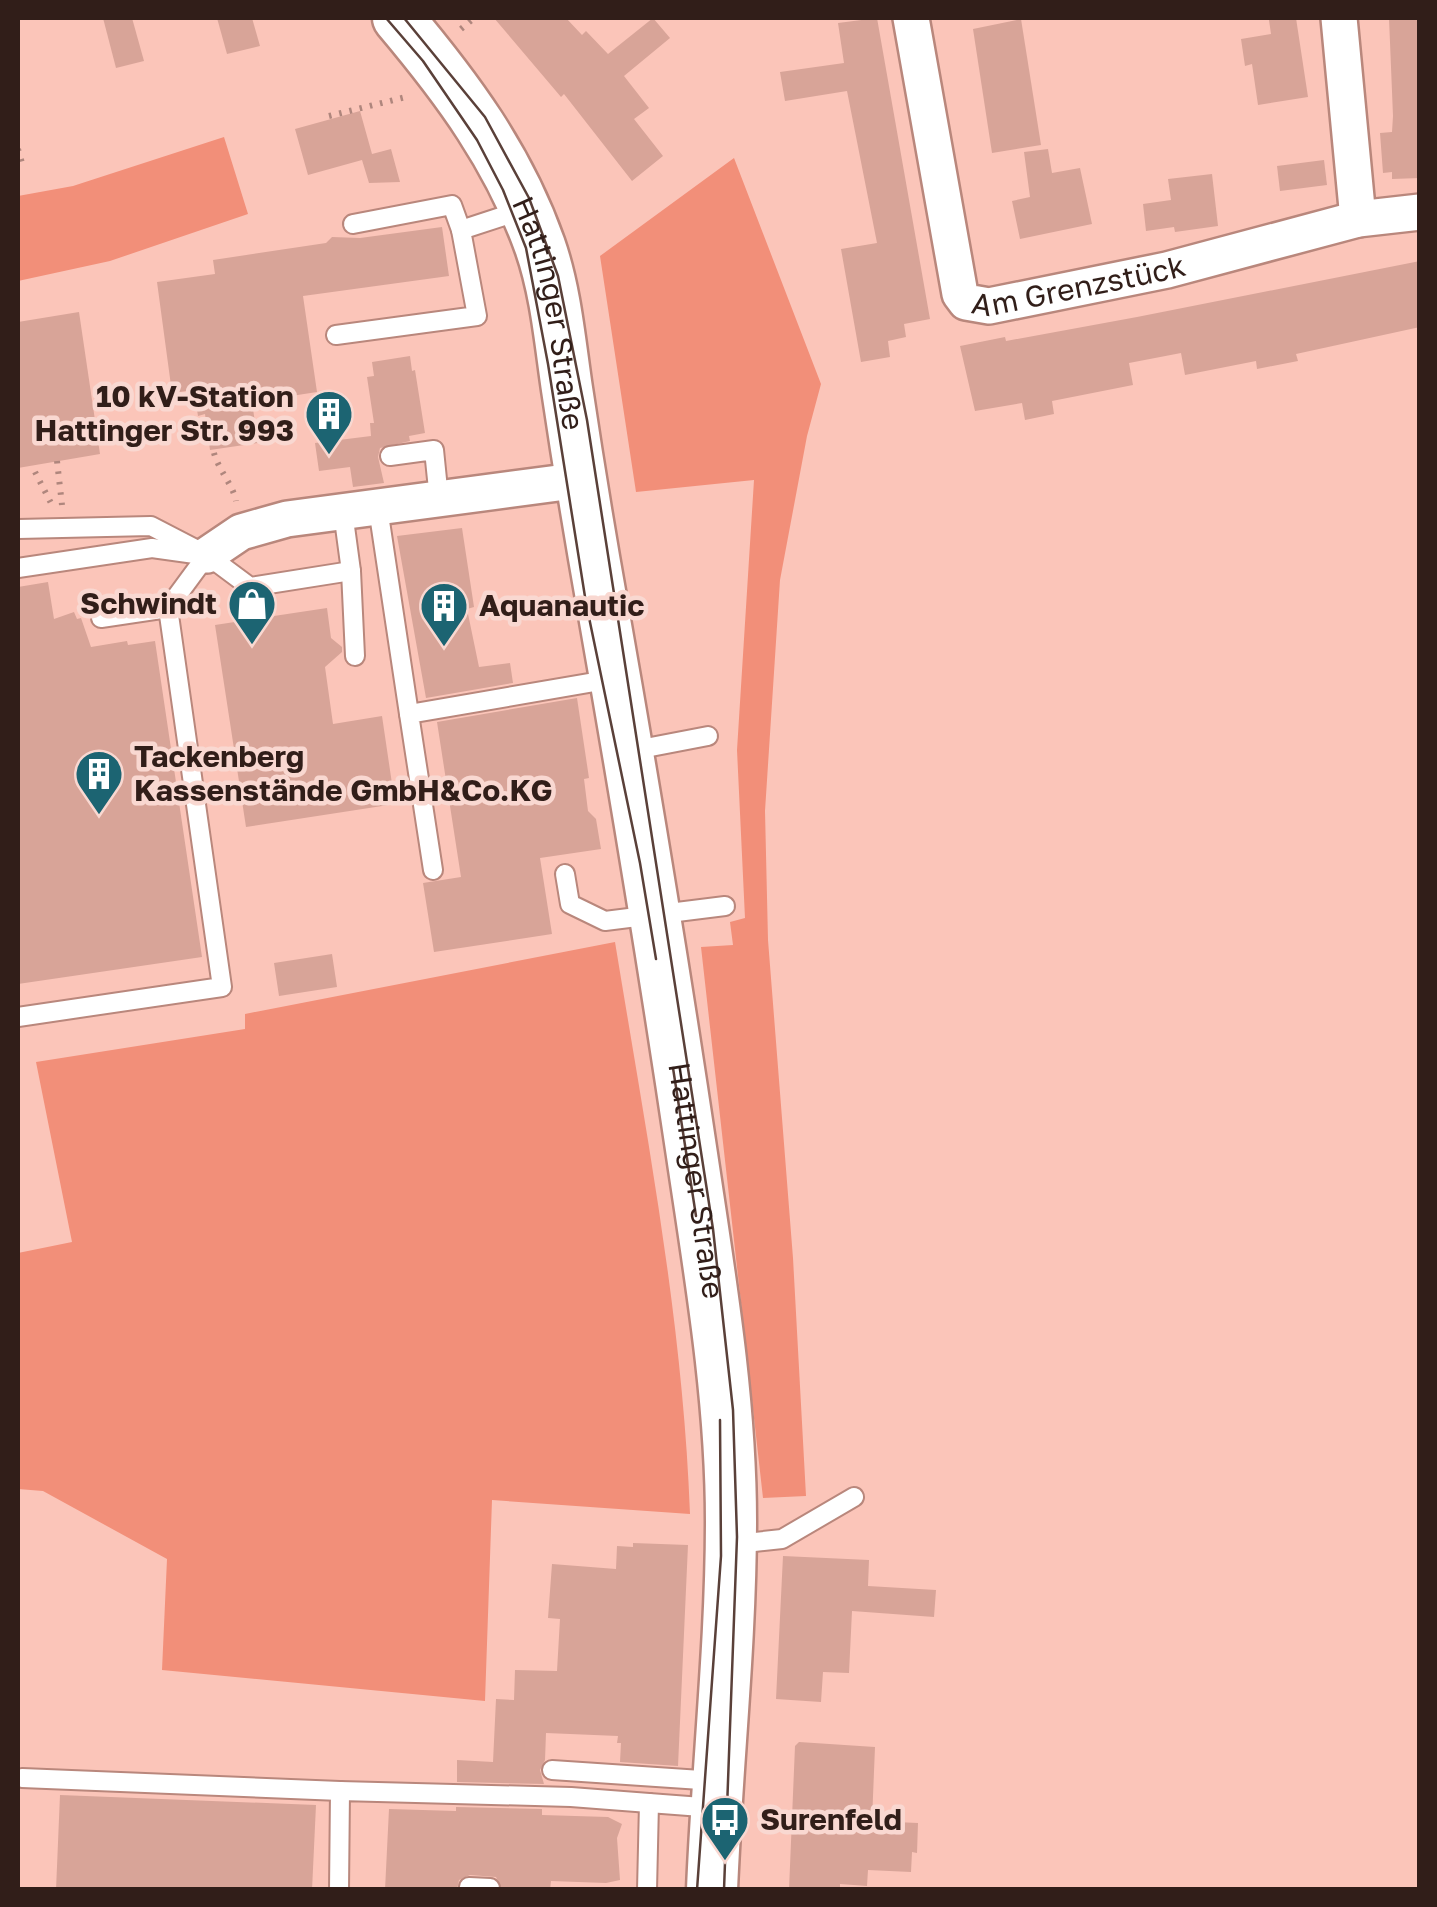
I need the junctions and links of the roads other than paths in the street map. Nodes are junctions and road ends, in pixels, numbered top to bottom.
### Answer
1 (398, 18) edge
2 (911, 18) edge
3 (1339, 18) edge
4 (526, 209) junction
5 (1420, 212) edge
6 (1358, 219) junction
7 (353, 224) dead end
8 (461, 230) junction
9 (336, 335) dead end
10 (390, 456) dead end
11 (581, 480) junction
12 (440, 500) junction
13 (378, 508) junction
14 (343, 512) junction
15 (18, 529) edge
16 (207, 555) junction
17 (18, 568) edge
18 (351, 571) junction
19 (168, 608) junction
20 (101, 618) dead end
21 (355, 656) dead end
22 (615, 678) junction
23 (409, 714) junction
24 (708, 736) dead end
25 (628, 752) junction
26 (433, 870) dead end
27 (565, 874) dead end
28 (726, 906) dead end
29 (657, 915) junction
30 (18, 1017) edge
31 (854, 1497) dead end
32 (730, 1545) junction
33 (552, 1770) dead end
34 (22, 1778) dead end
35 (340, 1791) junction
36 (716, 1794) junction
37 (648, 1803) junction
38 (468, 1887) dead end
39 (490, 1888) edge
40 (339, 1890) edge
41 (647, 1890) edge
42 (712, 1890) edge

1 - 4 street, Hattinger Straße
2 - 6 street, Am Grenzstück
3 - 6 street
4 - 8 lane
4 - 11 street, Hattinger Straße
5 - 6 street
7 - 8 lane
8 - 9 lane
10 - 12 lane
11 - 12 street
11 - 22 street, Hattinger Straße
12 - 13 street
13 - 14 street
13 - 23 lane
14 - 16 street
14 - 18 lane
15 - 16 lane
16 - 17 lane
16 - 18 lane
16 - 19 lane
18 - 21 lane
19 - 20 lane
19 - 30 lane
22 - 23 lane
22 - 25 street, Hattinger Straße
23 - 26 lane
24 - 25 lane
25 - 29 street, Hattinger Straße
27 - 29 lane
28 - 29 lane
29 - 32 street, Hattinger Straße
31 - 32 lane
32 - 36 street, Hattinger Straße
33 - 36 lane
34 - 35 lane
35 - 37 lane
35 - 40 lane
36 - 37 lane
36 - 42 street, Hattinger Straße
37 - 41 lane
38 - 39 lane

